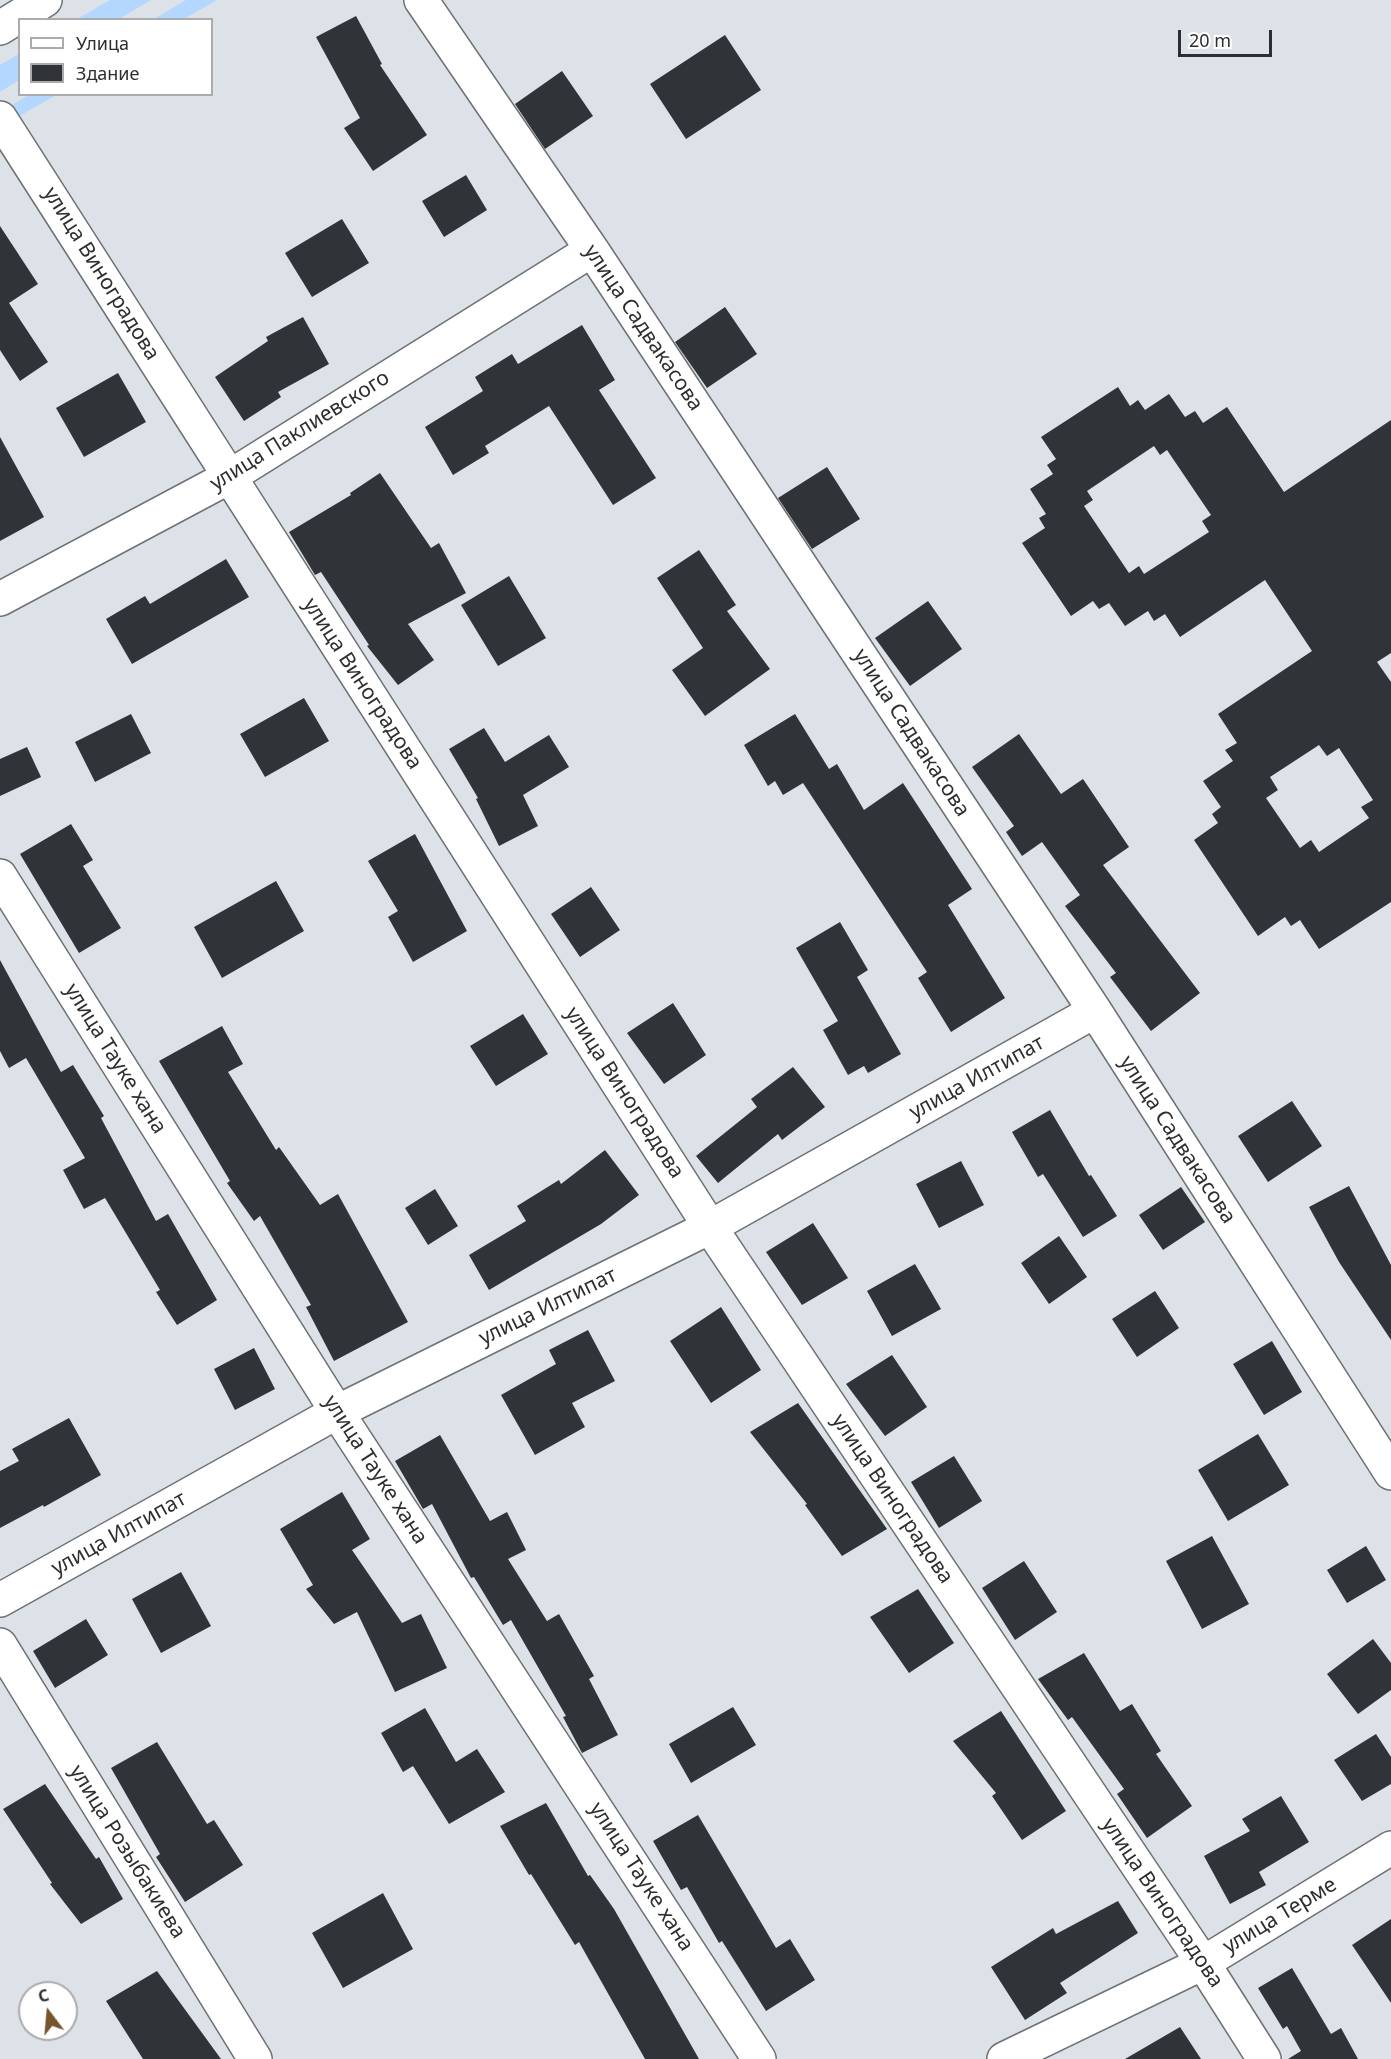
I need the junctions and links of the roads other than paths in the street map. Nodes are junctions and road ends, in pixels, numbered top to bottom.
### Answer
1 (45, 0) edge
2 (421, 0) edge
3 (0, 28) edge
4 (0, 118) edge
5 (592, 250) junction
6 (229, 477) junction
7 (0, 599) edge
8 (0, 876) edge
9 (1095, 1011) junction
10 (710, 1227) junction
11 (337, 1412) junction
12 (1391, 1473) edge
13 (0, 1600) edge
14 (0, 1645) edge
15 (1391, 1848) edge
16 (1203, 1963) junction
17 (255, 2059) edge
18 (759, 2059) edge
19 (1004, 2059) edge
20 (1264, 2059) edge

1 - 3 street
2 - 5 street, улица Садвакасова
4 - 6 street, улица Виноградова
5 - 6 street, улица Паклиевского
5 - 9 street, улица Садвакасова
6 - 7 street, улица Паклиевского
6 - 10 street, улица Виноградова
8 - 11 street, улица Тауке хана
9 - 10 street, улица Илтипат
9 - 12 street, улица Садвакасова
10 - 11 street, улица Илтипат
10 - 16 street, улица Виноградова
11 - 13 street, улица Илтипат
11 - 18 street, улица Тауке хана
14 - 17 street, улица Розыбакиева
15 - 16 street, улица Терме
16 - 19 street, улица Терме
16 - 20 street, улица Виноградова

